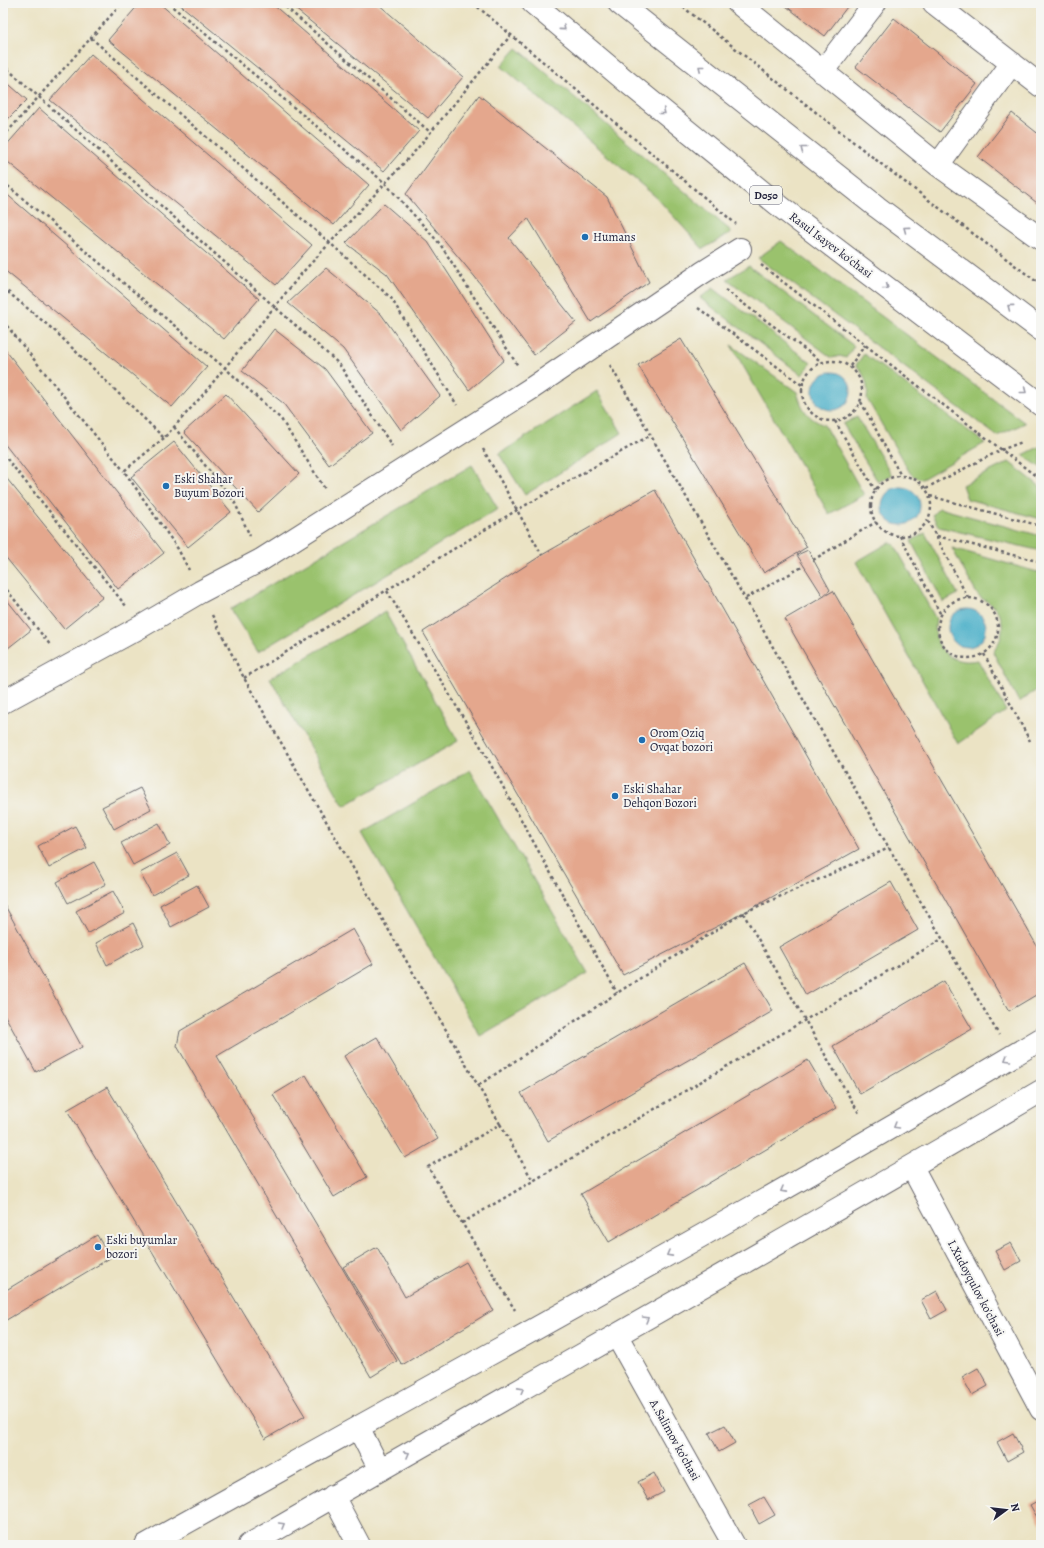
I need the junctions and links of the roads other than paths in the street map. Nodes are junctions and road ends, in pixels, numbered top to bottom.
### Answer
1 (534, 3) edge
2 (619, 3) edge
3 (738, 3) edge
4 (875, 3) edge
5 (934, 3) edge
6 (1012, 63) junction
7 (822, 72) junction
8 (1041, 86) edge
9 (938, 164) junction
10 (1041, 239) edge
11 (740, 249) dead end
12 (1041, 330) edge
13 (1041, 405) edge
14 (3, 702) edge
15 (1041, 1040) edge
16 (1041, 1091) edge
17 (912, 1167) junction
18 (617, 1336) junction
19 (1041, 1409) edge
20 (358, 1427) junction
21 (380, 1470) junction
22 (333, 1496) junction
23 (146, 1545) edge
24 (248, 1545) edge
25 (359, 1545) edge
26 (734, 1545) edge

1 -> 13 street, Rasul Isayev ko'chasi / D050
12 -> 2 street
3 - 7 street
4 - 7 street
5 - 6 street
6 - 8 street
6 - 9 street
7 - 9 street
9 - 10 street
11 - 14 street
15 -> 20 street
16 - 17 street
18 -> 17 street
17 - 19 street, I.Xudoyqulov ko'chasi
21 -> 18 street
18 - 26 street, A.Salimov ko'chasi
20 - 21 street
20 - 23 street
21 - 22 street
24 -> 22 street
22 - 25 street

